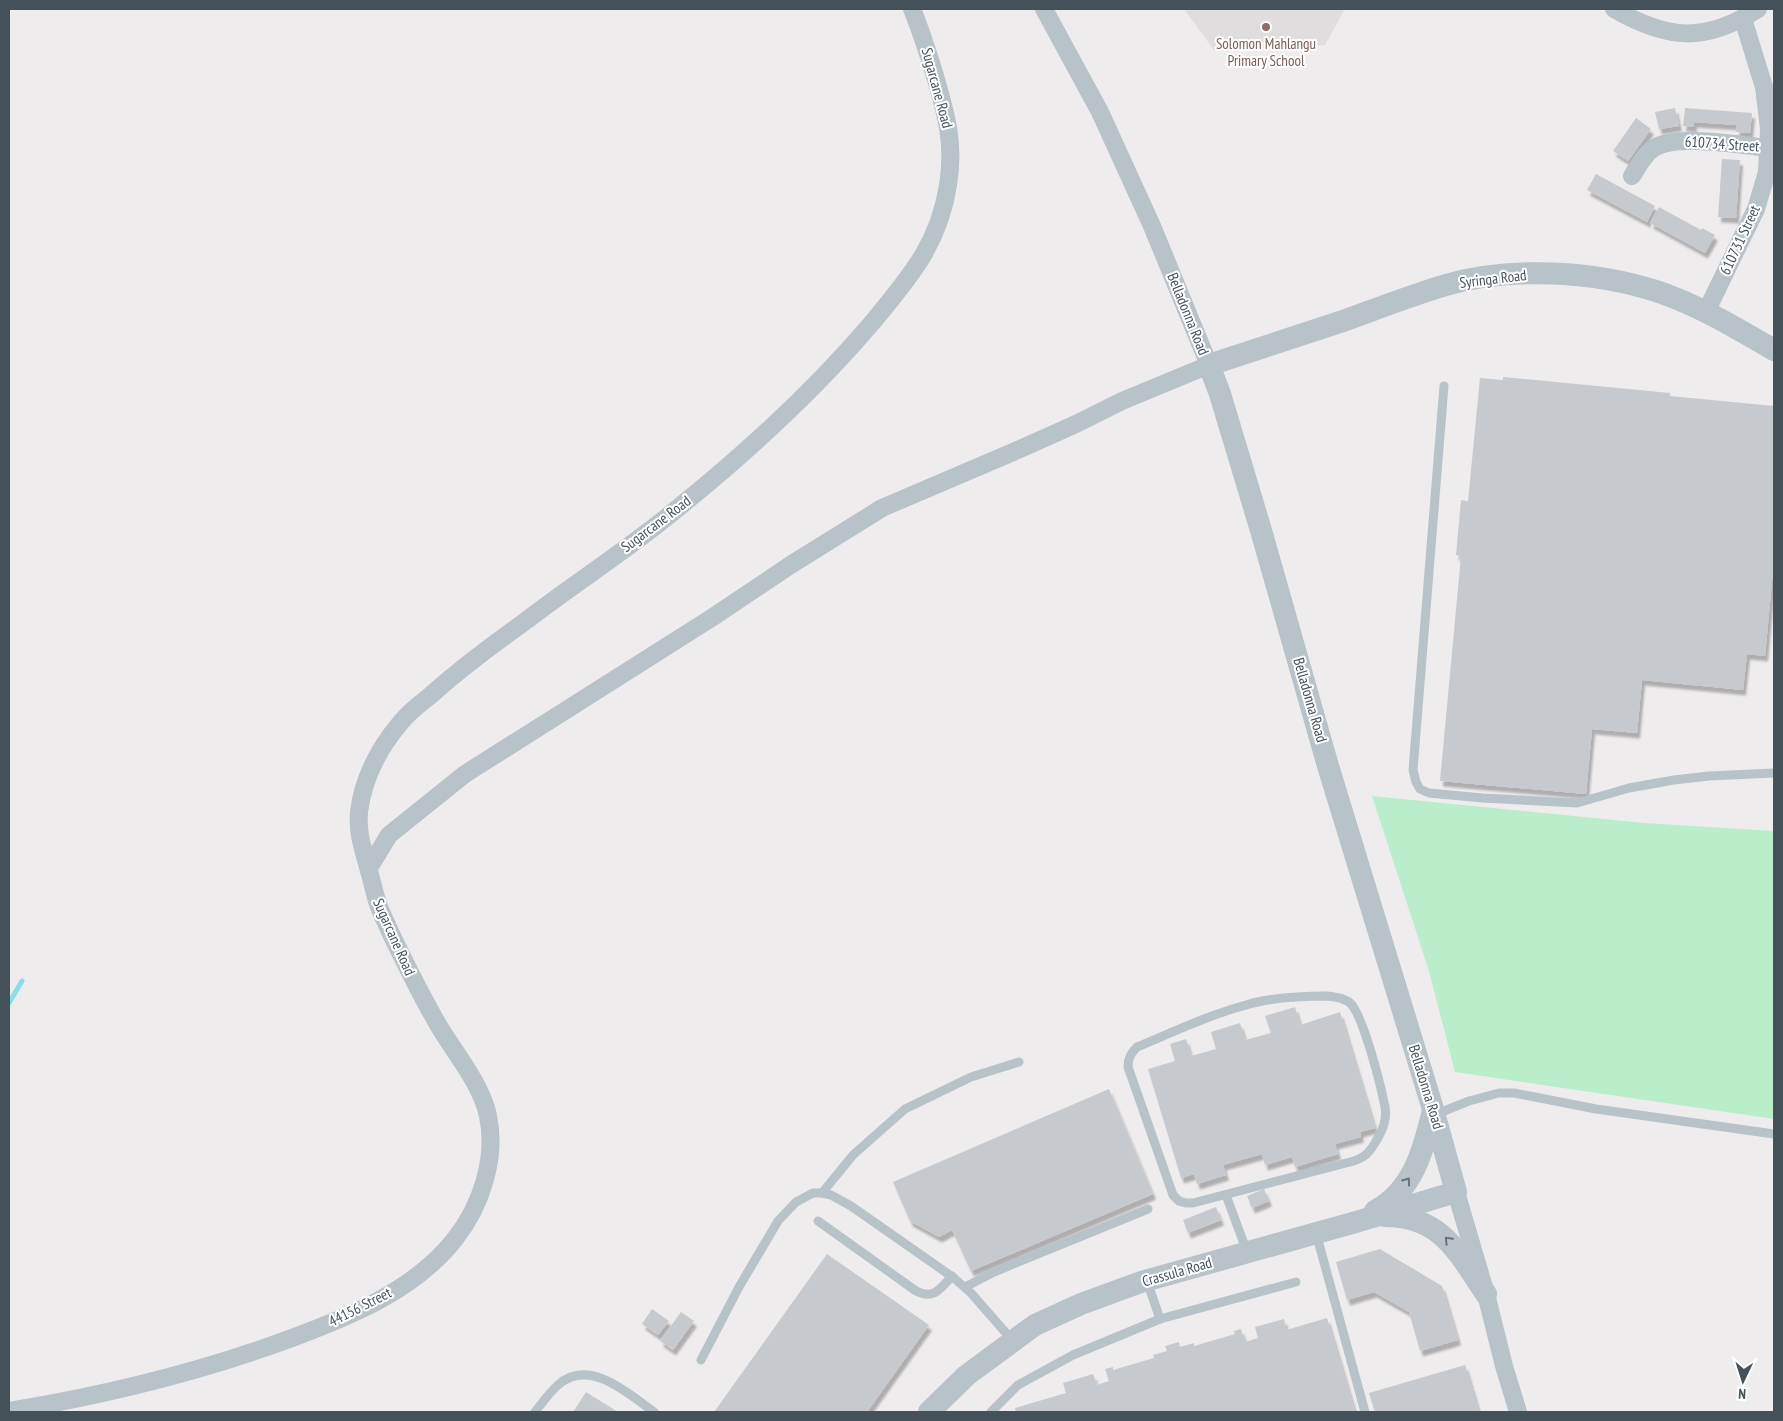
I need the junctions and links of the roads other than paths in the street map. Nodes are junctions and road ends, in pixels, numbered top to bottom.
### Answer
1 (912, 9) edge
2 (1044, 9) edge
3 (1614, 9) edge
4 (1758, 9) edge
5 (1743, 19) junction
6 (1768, 148) junction
7 (1632, 176) dead end
8 (1706, 312) junction
9 (1774, 350) edge
10 (1209, 365) junction
11 (1444, 386) dead end
12 (1774, 773) edge
13 (369, 868) junction
14 (431, 1012) joint
15 (1019, 1062) dead end
16 (1434, 1112) junction
17 (1774, 1134) edge
18 (1456, 1192) junction
19 (822, 1193) junction
20 (1226, 1195) junction
21 (1148, 1209) dead end
22 (1364, 1219) junction
23 (818, 1221) dead end
24 (1316, 1233) junction
25 (1247, 1253) junction
26 (952, 1276) junction
27 (1147, 1281) junction
28 (1296, 1282) dead end
29 (965, 1287) junction
30 (1486, 1294) junction
31 (1160, 1319) junction
32 (1013, 1341) junction
33 (701, 1360) dead end
34 (66, 1407) edge
35 (9, 1411) edge
36 (535, 1412) edge
37 (654, 1412) edge
38 (929, 1412) edge
39 (991, 1412) edge
40 (1365, 1412) edge
41 (1518, 1412) edge

1 - 13 street, Sugarcane Road
2 - 10 street, Belladonna Road
3 - 5 street
4 - 5 street
5 - 6 street, 610731 Street
6 - 7 street, 610734 Street
6 - 8 street, 610731 Street
8 - 9 street, Syringa Road
8 - 10 street, Syringa Road
10 - 13 street
10 - 16 street, Belladonna Road
11 - 12 lane
13 - 14 street, Sugarcane Road
14 - 34 street, 44156 Street
15 - 19 lane
16 - 17 lane
16 - 18 street, Belladonna Road
22 -> 16 street
18 - 22 street, Crassula Road
18 - 30 street, Belladonna Road
19 - 26 lane
19 - 33 lane
20 - 20 lane
20 - 25 lane
21 - 29 lane
22 - 24 street, Crassula Road
30 -> 22 street
23 - 26 lane
24 - 25 street, Crassula Road
24 - 40 lane
25 - 27 street, Crassula Road
26 - 29 lane
27 - 31 lane
27 - 32 street, Crassula Road
28 - 31 lane
29 - 32 lane
30 - 41 street, Belladonna Road
31 - 39 lane
32 - 38 street, Crassula Road
34 - 35 street, 44156 Street
36 - 37 lane

